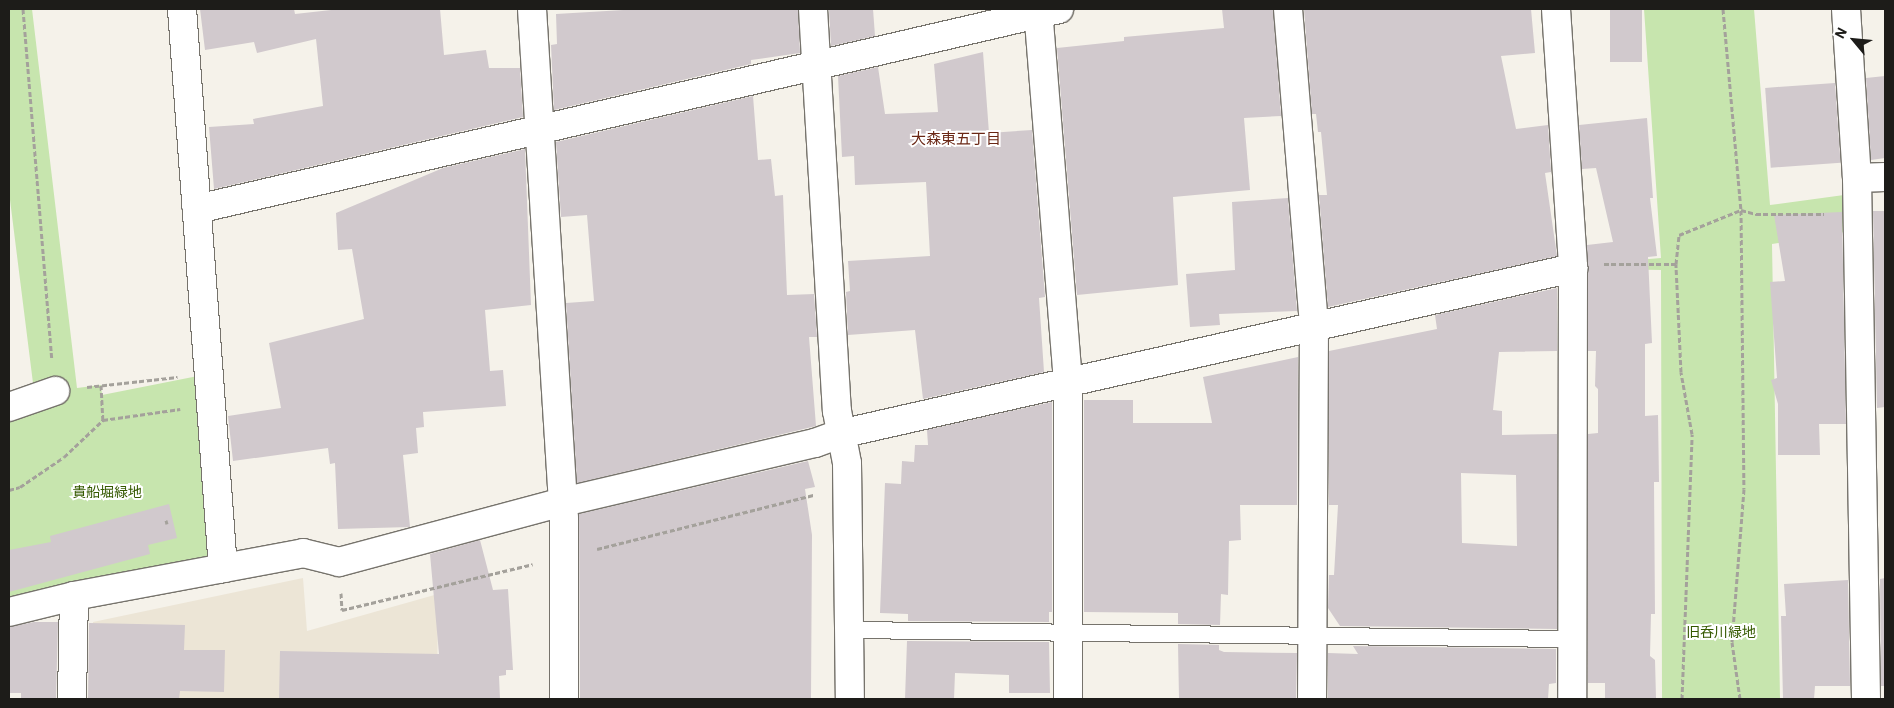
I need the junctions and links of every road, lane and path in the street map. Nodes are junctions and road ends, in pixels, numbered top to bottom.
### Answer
1 (23, 9) edge
2 (182, 9) edge
3 (532, 9) edge
4 (813, 9) edge
5 (1288, 9) edge
6 (1556, 9) edge
7 (1723, 9) edge
8 (1846, 9) edge
9 (1045, 10) edge
10 (817, 66) junction
11 (539, 128) junction
12 (1885, 177) edge
13 (1857, 178) junction
14 (197, 209) junction
15 (1741, 210) junction
16 (1676, 264) junction
17 (1573, 268) junction
18 (1314, 325) junction
19 (208, 374) junction
20 (1068, 384) junction
21 (101, 385) junction
22 (54, 391) junction
23 (212, 405) junction
24 (9, 407) edge
25 (103, 420) junction
26 (840, 434) junction
27 (9, 490) edge
28 (563, 502) junction
29 (223, 568) junction
30 (74, 596) junction
31 (9, 612) edge
32 (851, 630) junction
33 (1068, 630) junction
34 (1312, 635) junction
35 (1572, 638) junction
36 (1875, 654) edge
37 (72, 699) edge
38 (564, 699) edge
39 (850, 699) edge
40 (1068, 699) edge
41 (1312, 699) edge
42 (1572, 699) edge
43 (1682, 699) edge
44 (1740, 699) edge
45 (1866, 699) edge

1 - 22 path
2 - 14 street
3 - 11 street
4 - 10 street
5 - 18 street
6 - 17 street
7 - 15 path
8 - 13 street
9 - 10 street
9 - 20 street
10 - 11 street
10 - 26 street
11 - 14 street
11 - 28 street
12 - 13 street
13 - 15 path
13 - 36 street
14 - 19 street
15 - 16 path
15 - 44 path
16 - 17 path
16 - 43 path
17 - 18 street
17 - 35 street
18 - 20 street
18 - 34 street
19 - 21 path
19 - 23 street
20 - 26 street
20 - 33 street
21 - 22 path
21 - 25 path
22 - 24 street
23 - 25 path
23 - 29 street
25 - 27 path
26 - 28 street
26 - 32 street
28 - 29 street
28 - 38 street
29 - 30 street
30 - 31 street
30 - 37 street
32 - 33 lane
32 - 39 street
33 - 34 lane
33 - 40 street
34 - 35 lane
34 - 41 street
35 - 42 street
36 - 45 street

